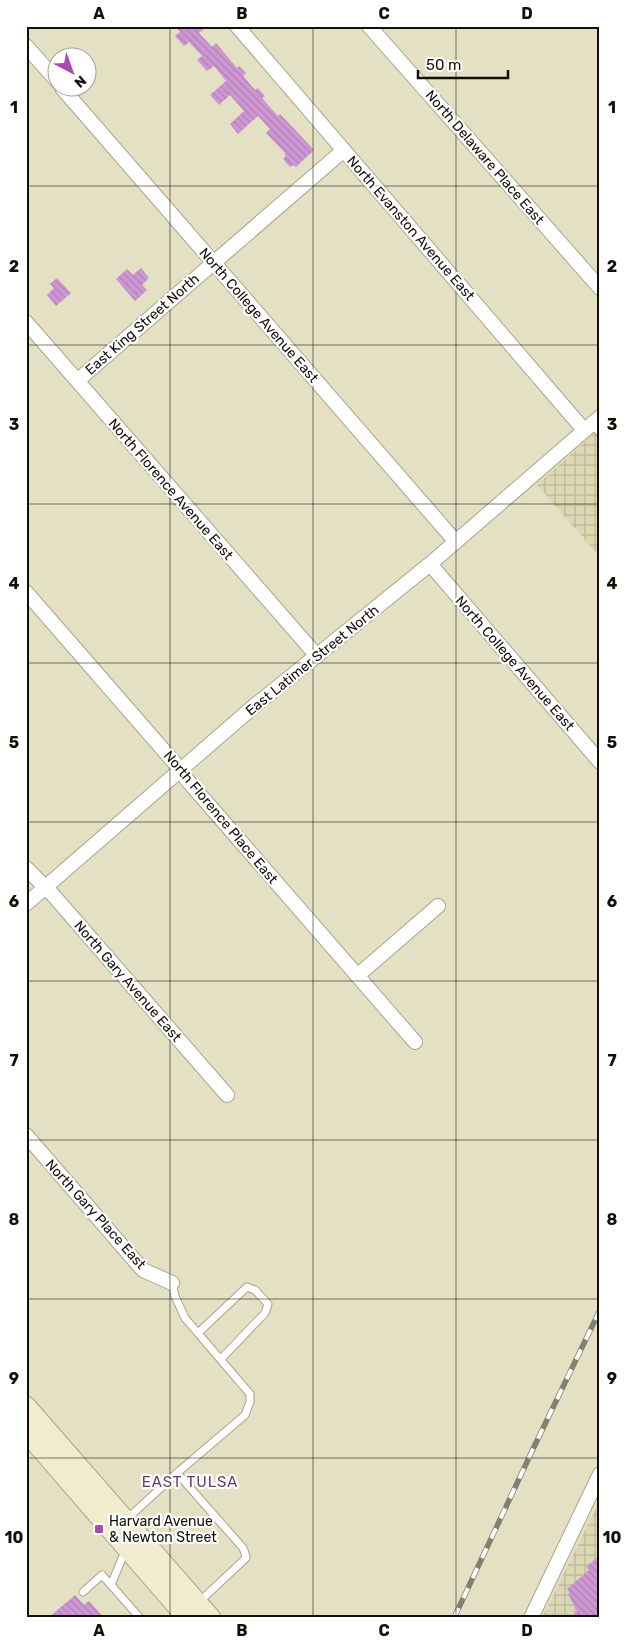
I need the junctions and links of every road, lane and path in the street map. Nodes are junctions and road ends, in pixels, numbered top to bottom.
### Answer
1 (236, 26) edge
2 (369, 26) edge
3 (26, 46) edge
4 (48, 71) edge
5 (71, 98) edge
6 (344, 150) junction
7 (214, 262) junction
8 (600, 288) edge
9 (26, 322) edge
10 (77, 381) junction
11 (594, 426) edge
12 (456, 542) junction
13 (430, 564) junction
14 (26, 592) edge
15 (317, 656) junction
16 (600, 762) edge
17 (180, 771) junction
18 (26, 868) edge
19 (45, 888) junction
20 (26, 904) edge
21 (438, 906) dead end
22 (357, 976) junction
23 (415, 1042) dead end
24 (227, 1095) dead end
25 (26, 1135) edge
26 (172, 1283) joint
27 (199, 1332) junction
28 (221, 1360) junction
29 (26, 1406) edge
30 (26, 1432) edge
31 (177, 1473) junction
32 (600, 1474) edge
33 (119, 1526) junction
34 (126, 1548) junction
35 (111, 1585) junction
36 (83, 1592) dead end
37 (193, 1610) edge
38 (140, 1618) edge
39 (211, 1618) edge
40 (531, 1618) edge

1 - 6 street, North Evanston Avenue East
2 - 8 street, North Delaware Place East
3 - 4 street
5 - 7 street, North College Avenue East
6 - 7 street, East King Street North
6 - 11 street, North Evanston Avenue East
7 - 10 street, East King Street North
7 - 12 street, North College Avenue East
9 - 10 street, North Florence Avenue East
10 - 15 street, North Florence Avenue East
11 - 12 street, East Latimer Street North
12 - 13 street, East Latimer Street North
13 - 15 street, East Latimer Street North
13 - 16 street, North College Avenue East
14 - 17 street, North Florence Place East
15 - 17 street, East Latimer Street North
17 - 19 street, East Latimer Street North
17 - 22 street, North Florence Place East
18 - 19 street, North Gary Avenue East
19 - 20 street, East Latimer Street North
19 - 24 street, North Gary Avenue East
21 - 22 street
22 - 23 street, North Florence Place East
25 - 26 street, North Gary Place East
26 - 27 lane
27 - 28 lane
27 - 28 lane
28 - 31 lane
29 - 33 main road
30 - 33 main road
31 - 33 lane
31 - 37 lane
32 - 40 street
33 - 34 main road
33 - 37 main road
34 - 35 lane
34 - 37 main road
35 - 36 lane
35 - 38 lane
37 - 39 main road

